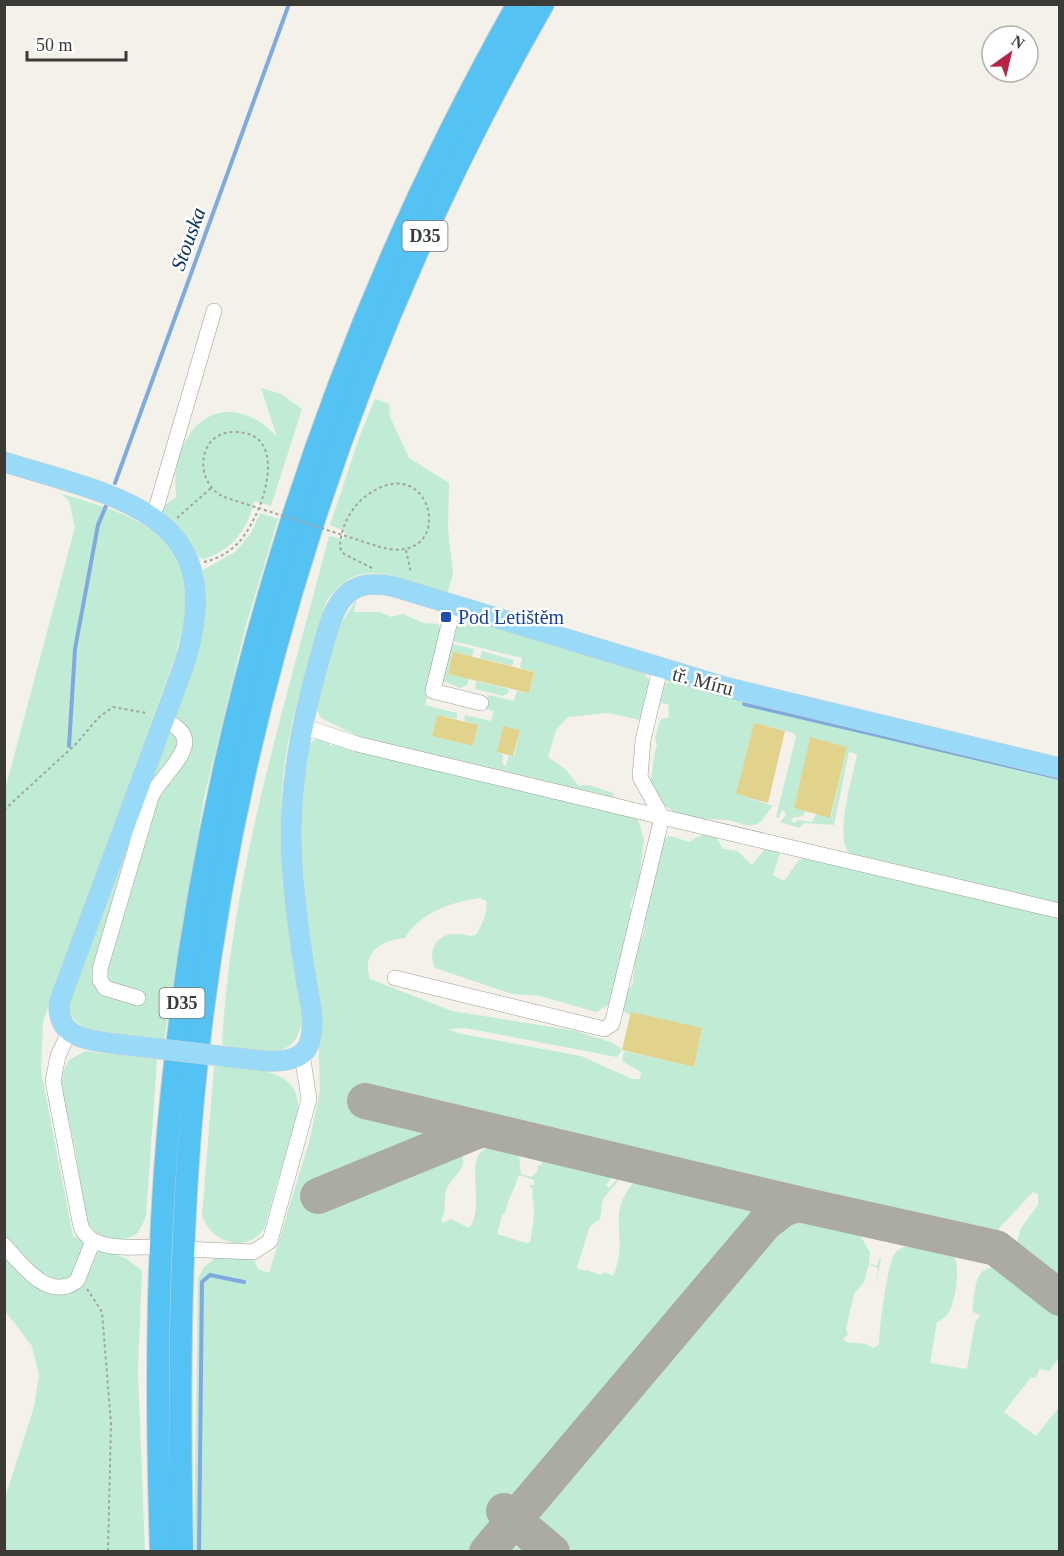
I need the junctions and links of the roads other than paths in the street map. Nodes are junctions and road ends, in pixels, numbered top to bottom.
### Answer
1 (518, 4) edge
2 (543, 4) edge
3 (214, 311) dead end
4 (4, 462) edge
5 (159, 522) junction
6 (454, 604) junction
7 (660, 669) junction
8 (481, 703) dead end
9 (154, 717) junction
10 (302, 726) junction
11 (1059, 768) edge
12 (662, 817) junction
13 (1059, 911) edge
14 (395, 978) dead end
15 (138, 998) dead end
16 (69, 1032) junction
17 (302, 1054) junction
18 (93, 1241) junction
19 (4, 1245) edge
20 (172, 1248) junction
21 (161, 1551) edge
22 (182, 1551) edge

1 - 20 highway, D35
2 - 20 highway, D35
3 - 5 lane
4 - 5 main road
5 - 9 main road
6 - 7 main road, tř. Míru
6 - 8 lane
6 - 10 main road, tř. Míru
7 - 11 main road, tř. Míru
7 - 12 lane
9 - 15 lane
9 - 16 main road
10 - 12 lane
10 - 17 main road
12 - 13 lane
12 - 14 lane
16 - 17 main road, bridge
16 - 18 lane
17 - 20 lane
18 - 19 lane
18 - 20 lane
20 - 21 highway, D35
20 - 22 highway, D35

